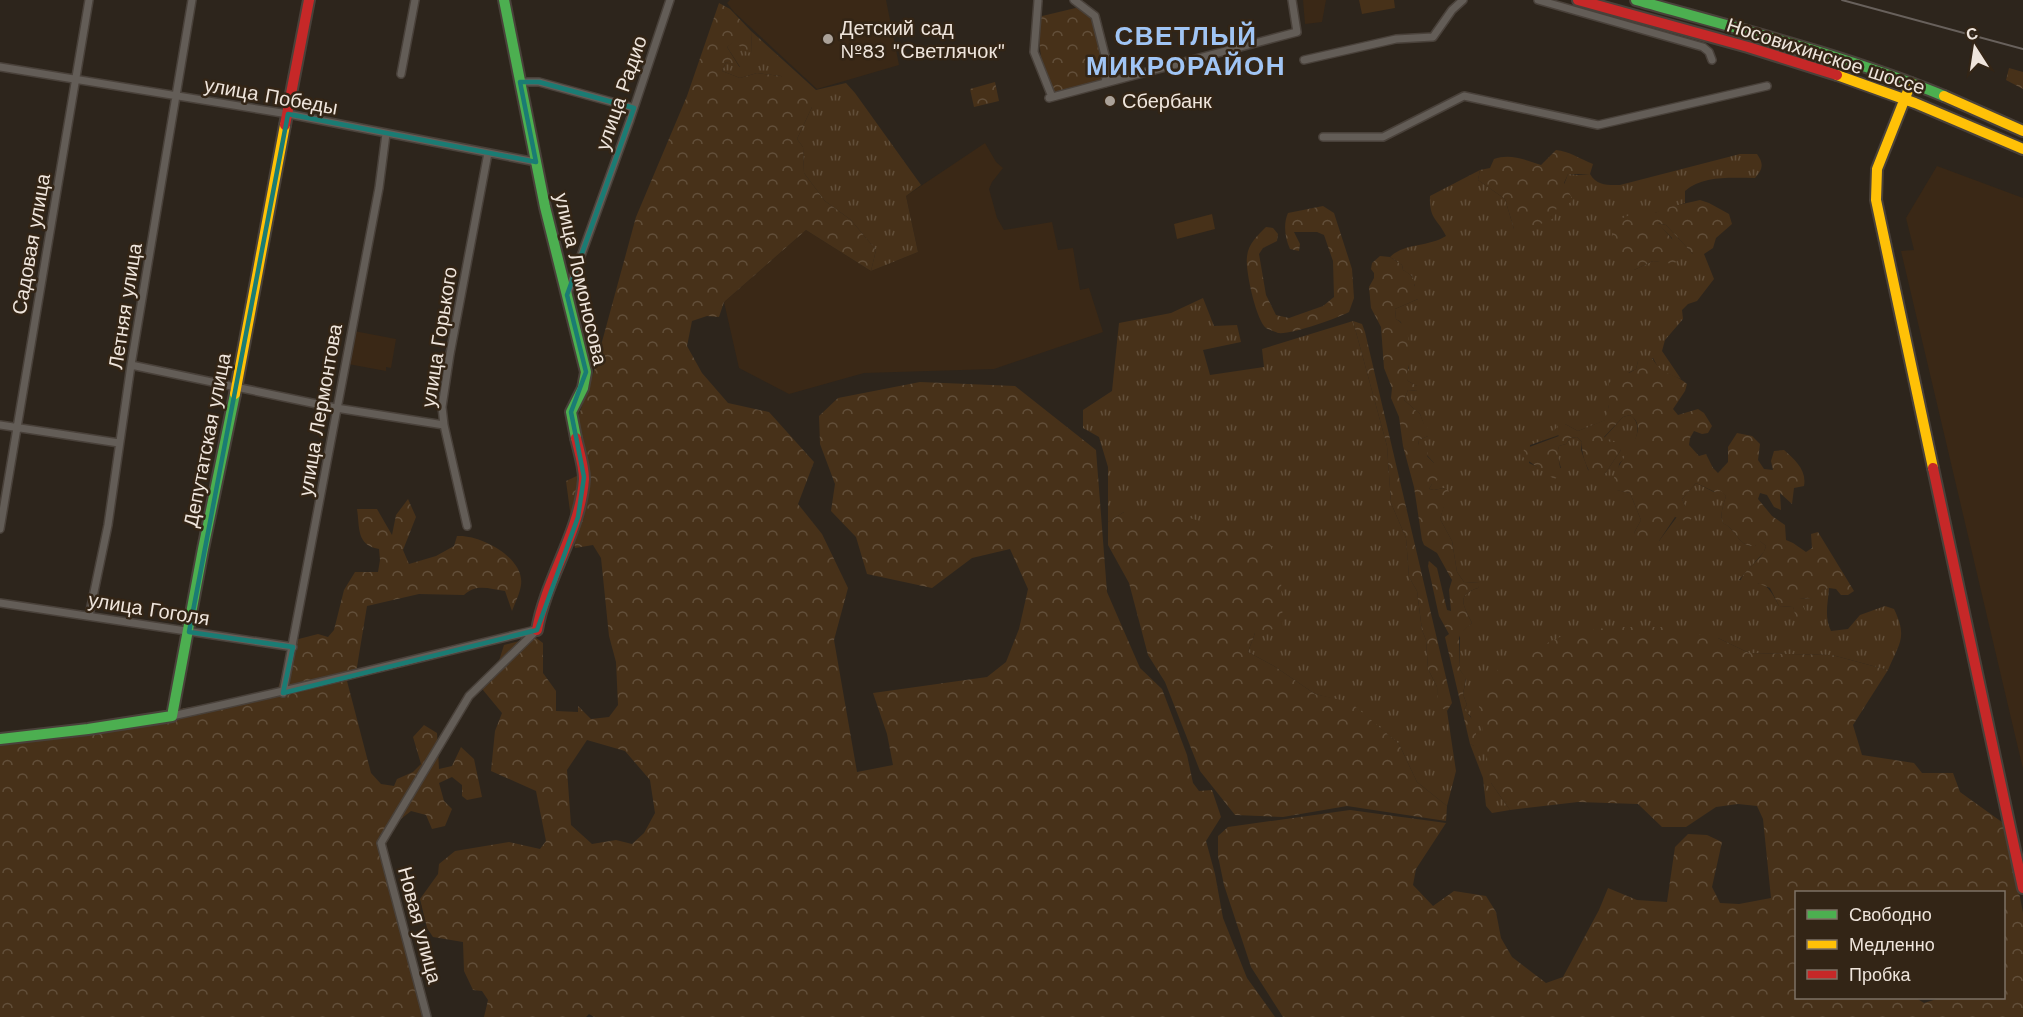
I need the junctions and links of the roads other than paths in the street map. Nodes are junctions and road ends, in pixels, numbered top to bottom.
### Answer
1 (89, 0) edge
2 (192, 0) edge
3 (309, 0) edge
4 (415, 0) edge
5 (504, 0) edge
6 (670, 0) edge
7 (1039, 0) edge
8 (1074, 0) edge
9 (1292, 0) edge
10 (1463, 0) edge
11 (1538, 0) edge
12 (1578, 0) edge
13 (1636, 0) edge
14 (1304, 60) dead end
15 (1712, 60) dead end
16 (0, 67) edge
17 (401, 74) dead end
18 (76, 78) junction
19 (520, 82) junction
20 (1105, 83) junction
21 (1911, 83) junction
22 (1767, 86) dead end
23 (176, 95) junction
24 (1904, 99) junction
25 (634, 108) junction
26 (288, 114) junction
27 (2023, 131) edge
28 (386, 134) junction
29 (1323, 137) dead end
30 (2023, 149) edge
31 (488, 153) junction
32 (536, 162) junction
33 (567, 295) junction
34 (131, 365) junction
35 (236, 388) junction
36 (336, 408) junction
37 (0, 424) edge
38 (444, 425) junction
39 (17, 427) junction
40 (119, 443) junction
41 (467, 526) dead end
42 (0, 529) edge
43 (0, 603) edge
44 (89, 616) junction
45 (537, 630) junction
46 (189, 632) junction
47 (293, 647) junction
48 (283, 693) junction
49 (172, 716) junction
50 (0, 739) edge
51 (2023, 888) edge
52 (427, 1017) edge

1 - 18 street, Садовая улица
2 - 23 street, Летняя улица
3 - 26 street, Депутатская улица
4 - 17 street
5 - 19 street, улица Ломоносова
6 - 25 street, улица Радио
7 - 20 street
8 - 20 street
9 - 20 street
10 - 14 street
11 - 15 street
12 - 24 street, Носовихинское шоссе
13 - 21 street, Носовихинское шоссе
16 - 18 street, улица Победы
18 - 23 street, улица Победы
18 - 39 street, Садовая улица
19 - 25 street
19 - 32 street, улица Ломоносова
21 - 24 street
21 - 27 street, Носовихинское шоссе
22 - 29 street
23 - 26 street, улица Победы
23 - 34 street, Летняя улица
24 - 30 street, Носовихинское шоссе
24 - 51 street
25 - 33 street, улица Радио
26 - 28 street, улица Победы
26 - 35 street, Депутатская улица
28 - 31 street, улица Победы
28 - 36 street, улица Лермонтова
31 - 32 street, улица Победы
31 - 38 street, улица Горького
32 - 33 street, улица Ломоносова
33 - 45 street, улица Ломоносова
34 - 35 street
34 - 40 street, Летняя улица
35 - 36 street
35 - 46 street, Депутатская улица
36 - 38 street
36 - 47 street, улица Лермонтова
37 - 39 street
38 - 41 street, улица Горького
39 - 40 street
39 - 42 street, Садовая улица
40 - 44 street, Летняя улица
43 - 44 street, улица Гоголя
44 - 46 street, улица Гоголя
45 - 48 street
45 - 52 street, Новая улица
46 - 47 street, улица Гоголя
46 - 49 street, Депутатская улица
47 - 48 street, улица Лермонтова
48 - 49 street
49 - 50 street

